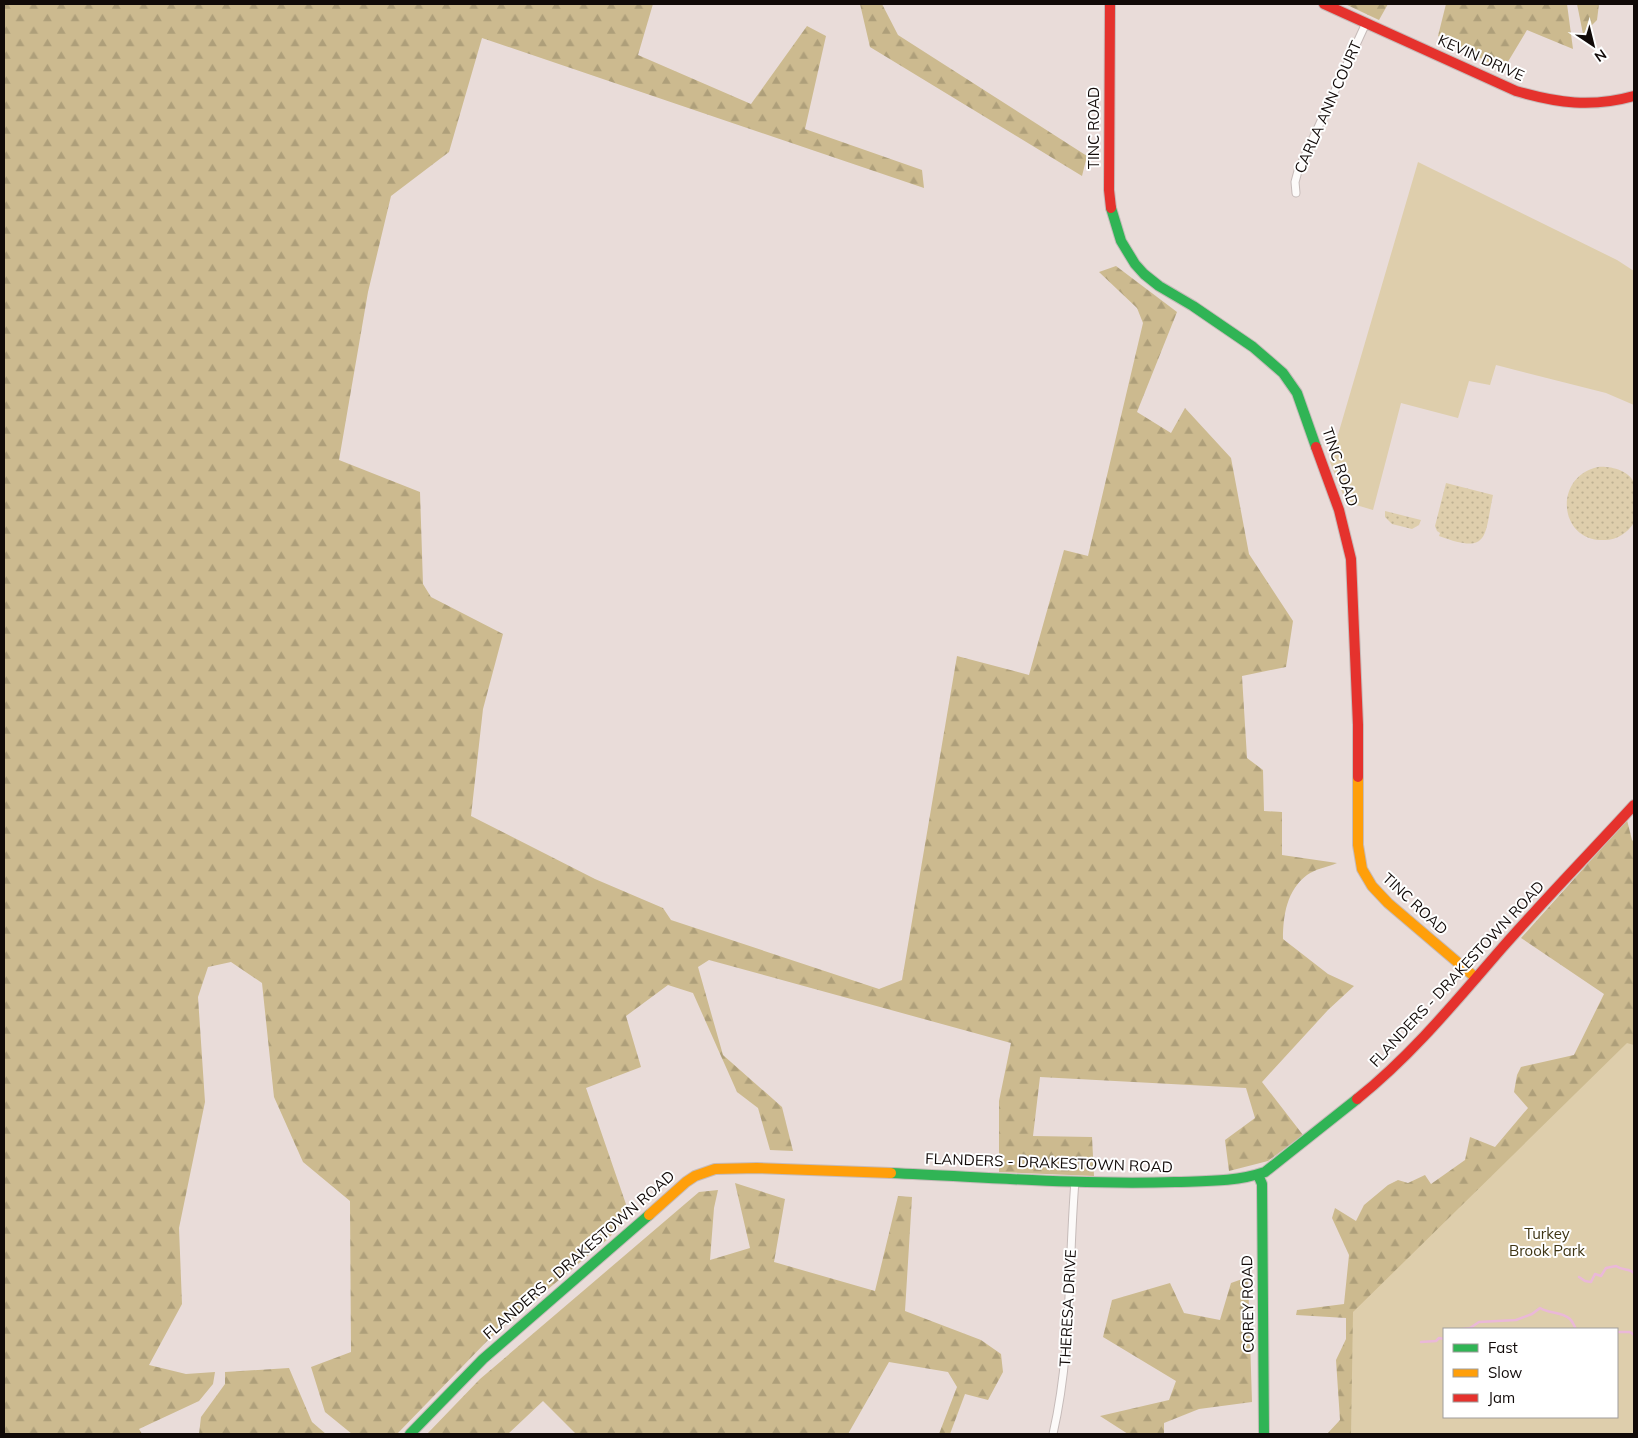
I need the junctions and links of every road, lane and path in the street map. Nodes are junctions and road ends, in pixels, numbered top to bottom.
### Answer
1 (1110, 4) edge
2 (1324, 4) edge
3 (1366, 23) junction
4 (1634, 96) edge
5 (1296, 193) dead end
6 (1634, 805) edge
7 (1476, 978) junction
8 (1258, 1175) junction
9 (1074, 1181) junction
10 (410, 1434) edge
11 (1053, 1434) edge
12 (1264, 1434) edge

1 - 7 street, TINC ROAD
2 - 3 street, KEVIN DRIVE
3 - 4 street, KEVIN DRIVE
3 - 5 street, CARLA ANN COURT
6 - 7 street, FLANDERS - DRAKESTOWN ROAD
7 - 8 street, FLANDERS - DRAKESTOWN ROAD
8 - 9 street, FLANDERS - DRAKESTOWN ROAD
8 - 12 street, COREY ROAD
9 - 10 street, FLANDERS - DRAKESTOWN ROAD
9 - 11 street, THERESA DRIVE

